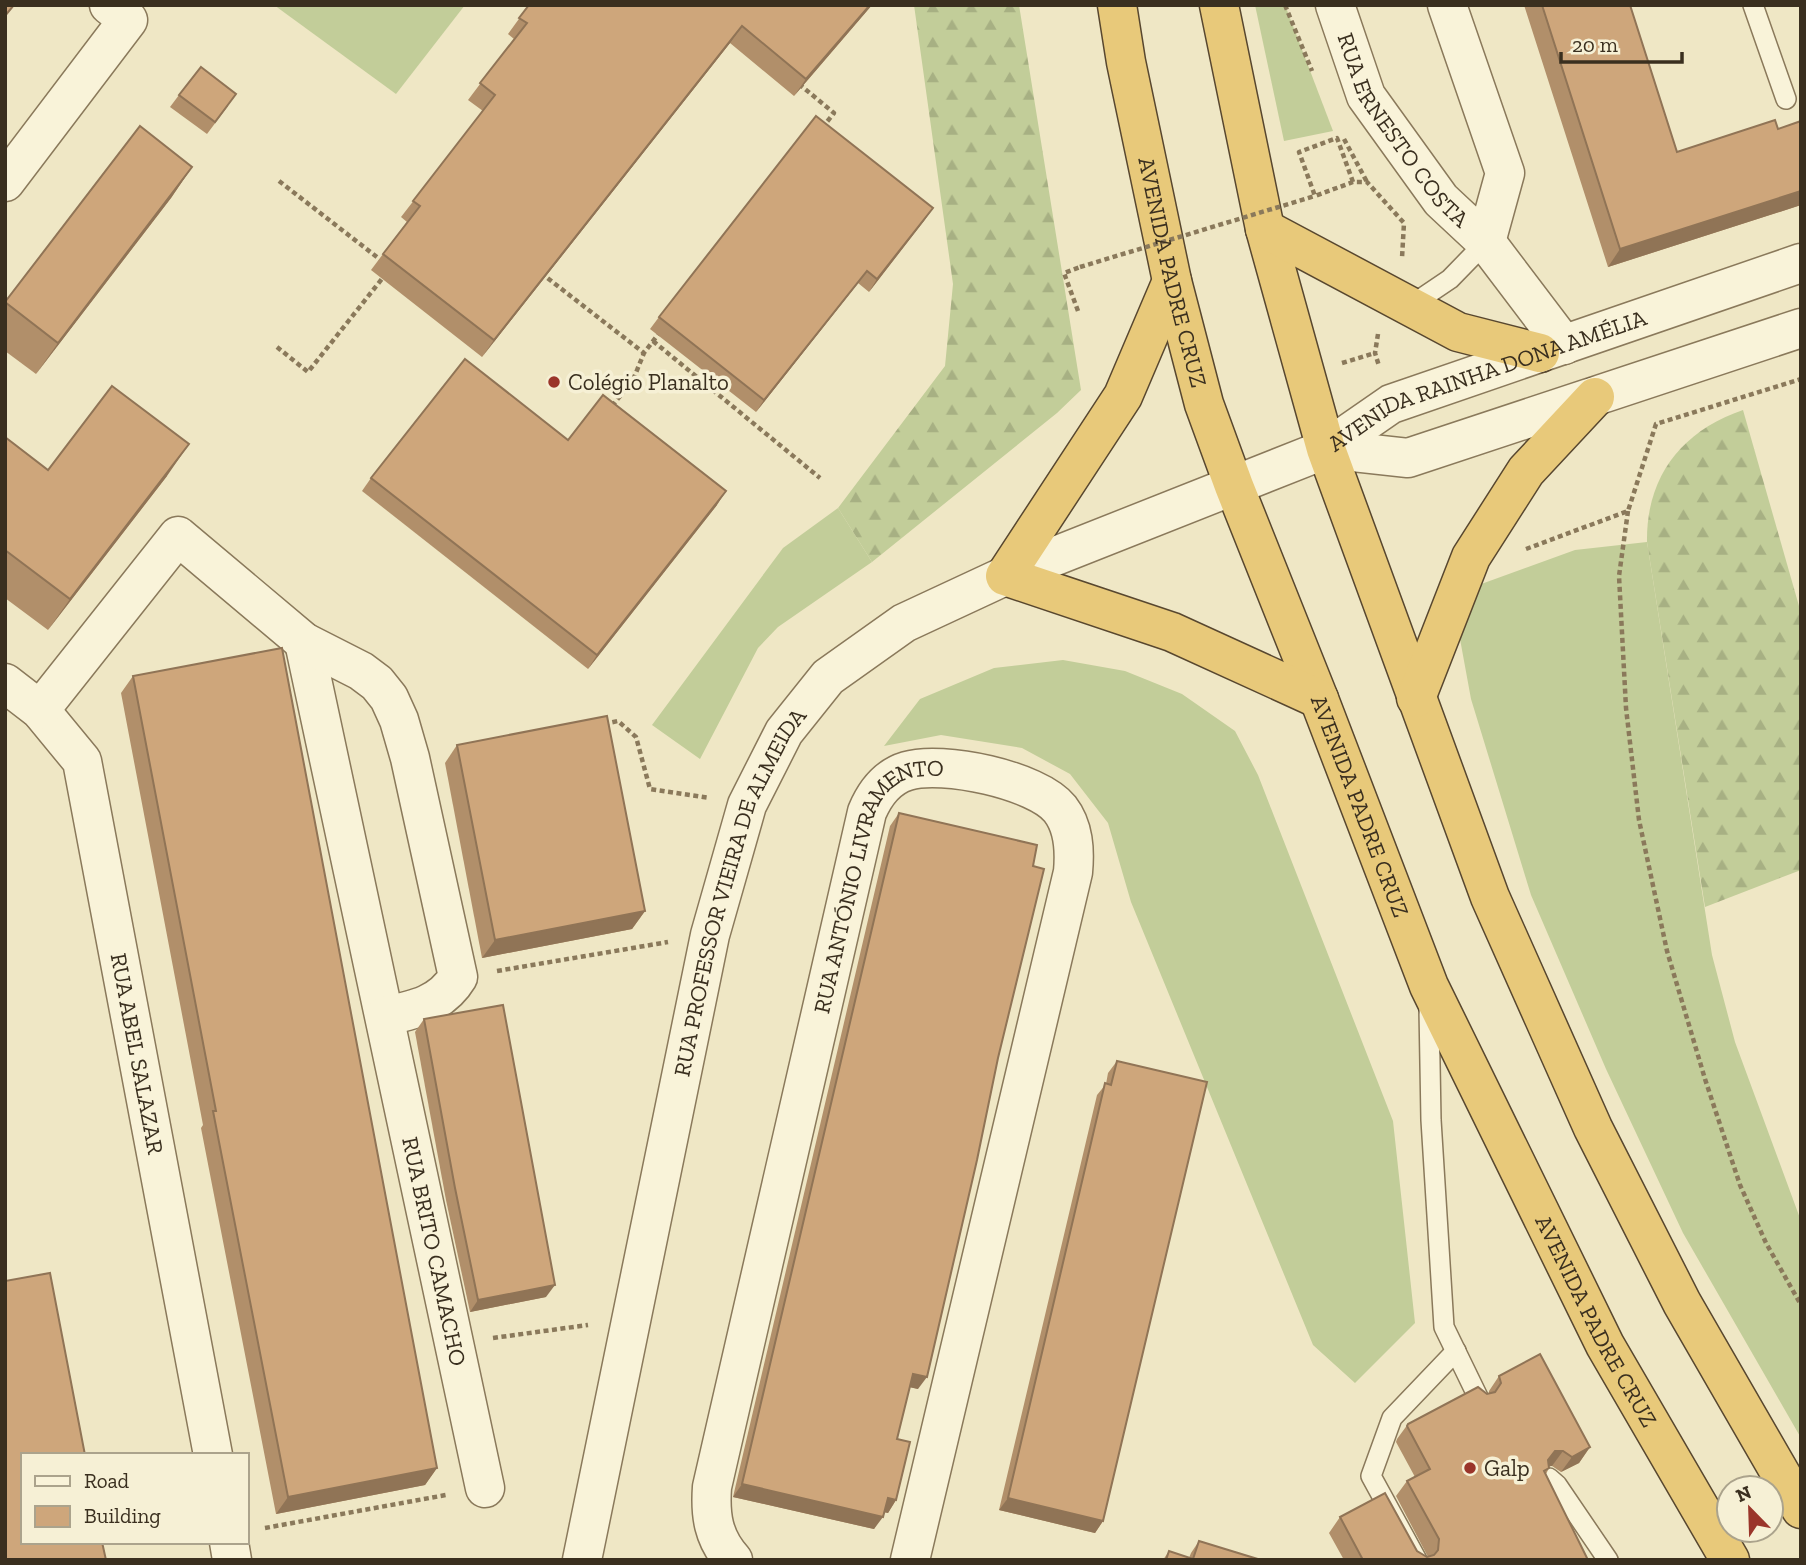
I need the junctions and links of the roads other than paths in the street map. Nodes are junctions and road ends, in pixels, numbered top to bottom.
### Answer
1 (109, 5) edge
2 (1117, 5) edge
3 (1219, 5) edge
4 (1335, 5) edge
5 (1447, 5) edge
6 (1753, 5) edge
7 (1786, 99) dead end
8 (5, 183) edge
9 (1265, 229) junction
10 (1486, 242) junction
11 (1801, 263) edge
12 (1172, 281) junction
13 (1410, 306) junction
14 (1801, 328) edge
15 (1552, 349) junction
16 (1595, 397) junction
17 (1326, 449) junction
18 (1234, 486) junction
19 (1005, 576) junction
20 (304, 642) junction
21 (5, 683) edge
22 (1416, 698) junction
23 (1320, 699) junction
24 (40, 710) junction
25 (1429, 986) junction
26 (384, 1016) junction
27 (1456, 1351) junction
28 (1478, 1397) edge
29 (213, 1453) edge
30 (1549, 1478) edge
31 (485, 1488) road end
32 (1801, 1509) edge
33 (241, 1544) edge
34 (232, 1560) edge
35 (582, 1560) edge
36 (733, 1560) edge
37 (910, 1560) edge
38 (1417, 1560) edge
39 (1608, 1560) edge
40 (1730, 1560) edge

1 - 8 street
2 - 12 highway, AVENIDA PADRE CRUZ
3 - 9 highway
4 - 10 street, RUA ERNESTO COSTA
5 - 10 street, RUA ERNESTO COSTA
6 - 7 lane
9 - 13 highway
9 - 17 highway
10 - 13 lane
10 - 15 street, RUA ERNESTO COSTA
11 - 15 street, AVENIDA RAINHA DONA AMÉLIA
12 - 18 highway, AVENIDA PADRE CRUZ
12 - 19 highway
13 - 15 highway
14 - 16 street, AVENIDA RAINHA DONA AMÉLIA
15 - 17 street, AVENIDA RAINHA DONA AMÉLIA
16 - 17 street, AVENIDA RAINHA DONA AMÉLIA
16 - 22 highway
17 - 18 street, RUA PROFESSOR VIEIRA DE ALMEIDA
17 - 22 highway
18 - 19 street, RUA PROFESSOR VIEIRA DE ALMEIDA
18 - 23 highway, AVENIDA PADRE CRUZ
19 - 23 highway
19 - 35 street, RUA PROFESSOR VIEIRA DE ALMEIDA
20 - 24 street
20 - 26 street, RUA BRITO CAMACHO
20 - 26 street
21 - 24 street, RUA ABEL SALAZAR
22 - 32 highway
23 - 25 highway, AVENIDA PADRE CRUZ
24 - 29 street, RUA ABEL SALAZAR
25 - 27 lane
25 - 40 highway, AVENIDA PADRE CRUZ
26 - 31 street, RUA BRITO CAMACHO
27 - 28 lane
27 - 38 lane
30 - 39 lane
33 - 34 street
36 - 37 street, RUA ANTÓNIO LIVRAMENTO

